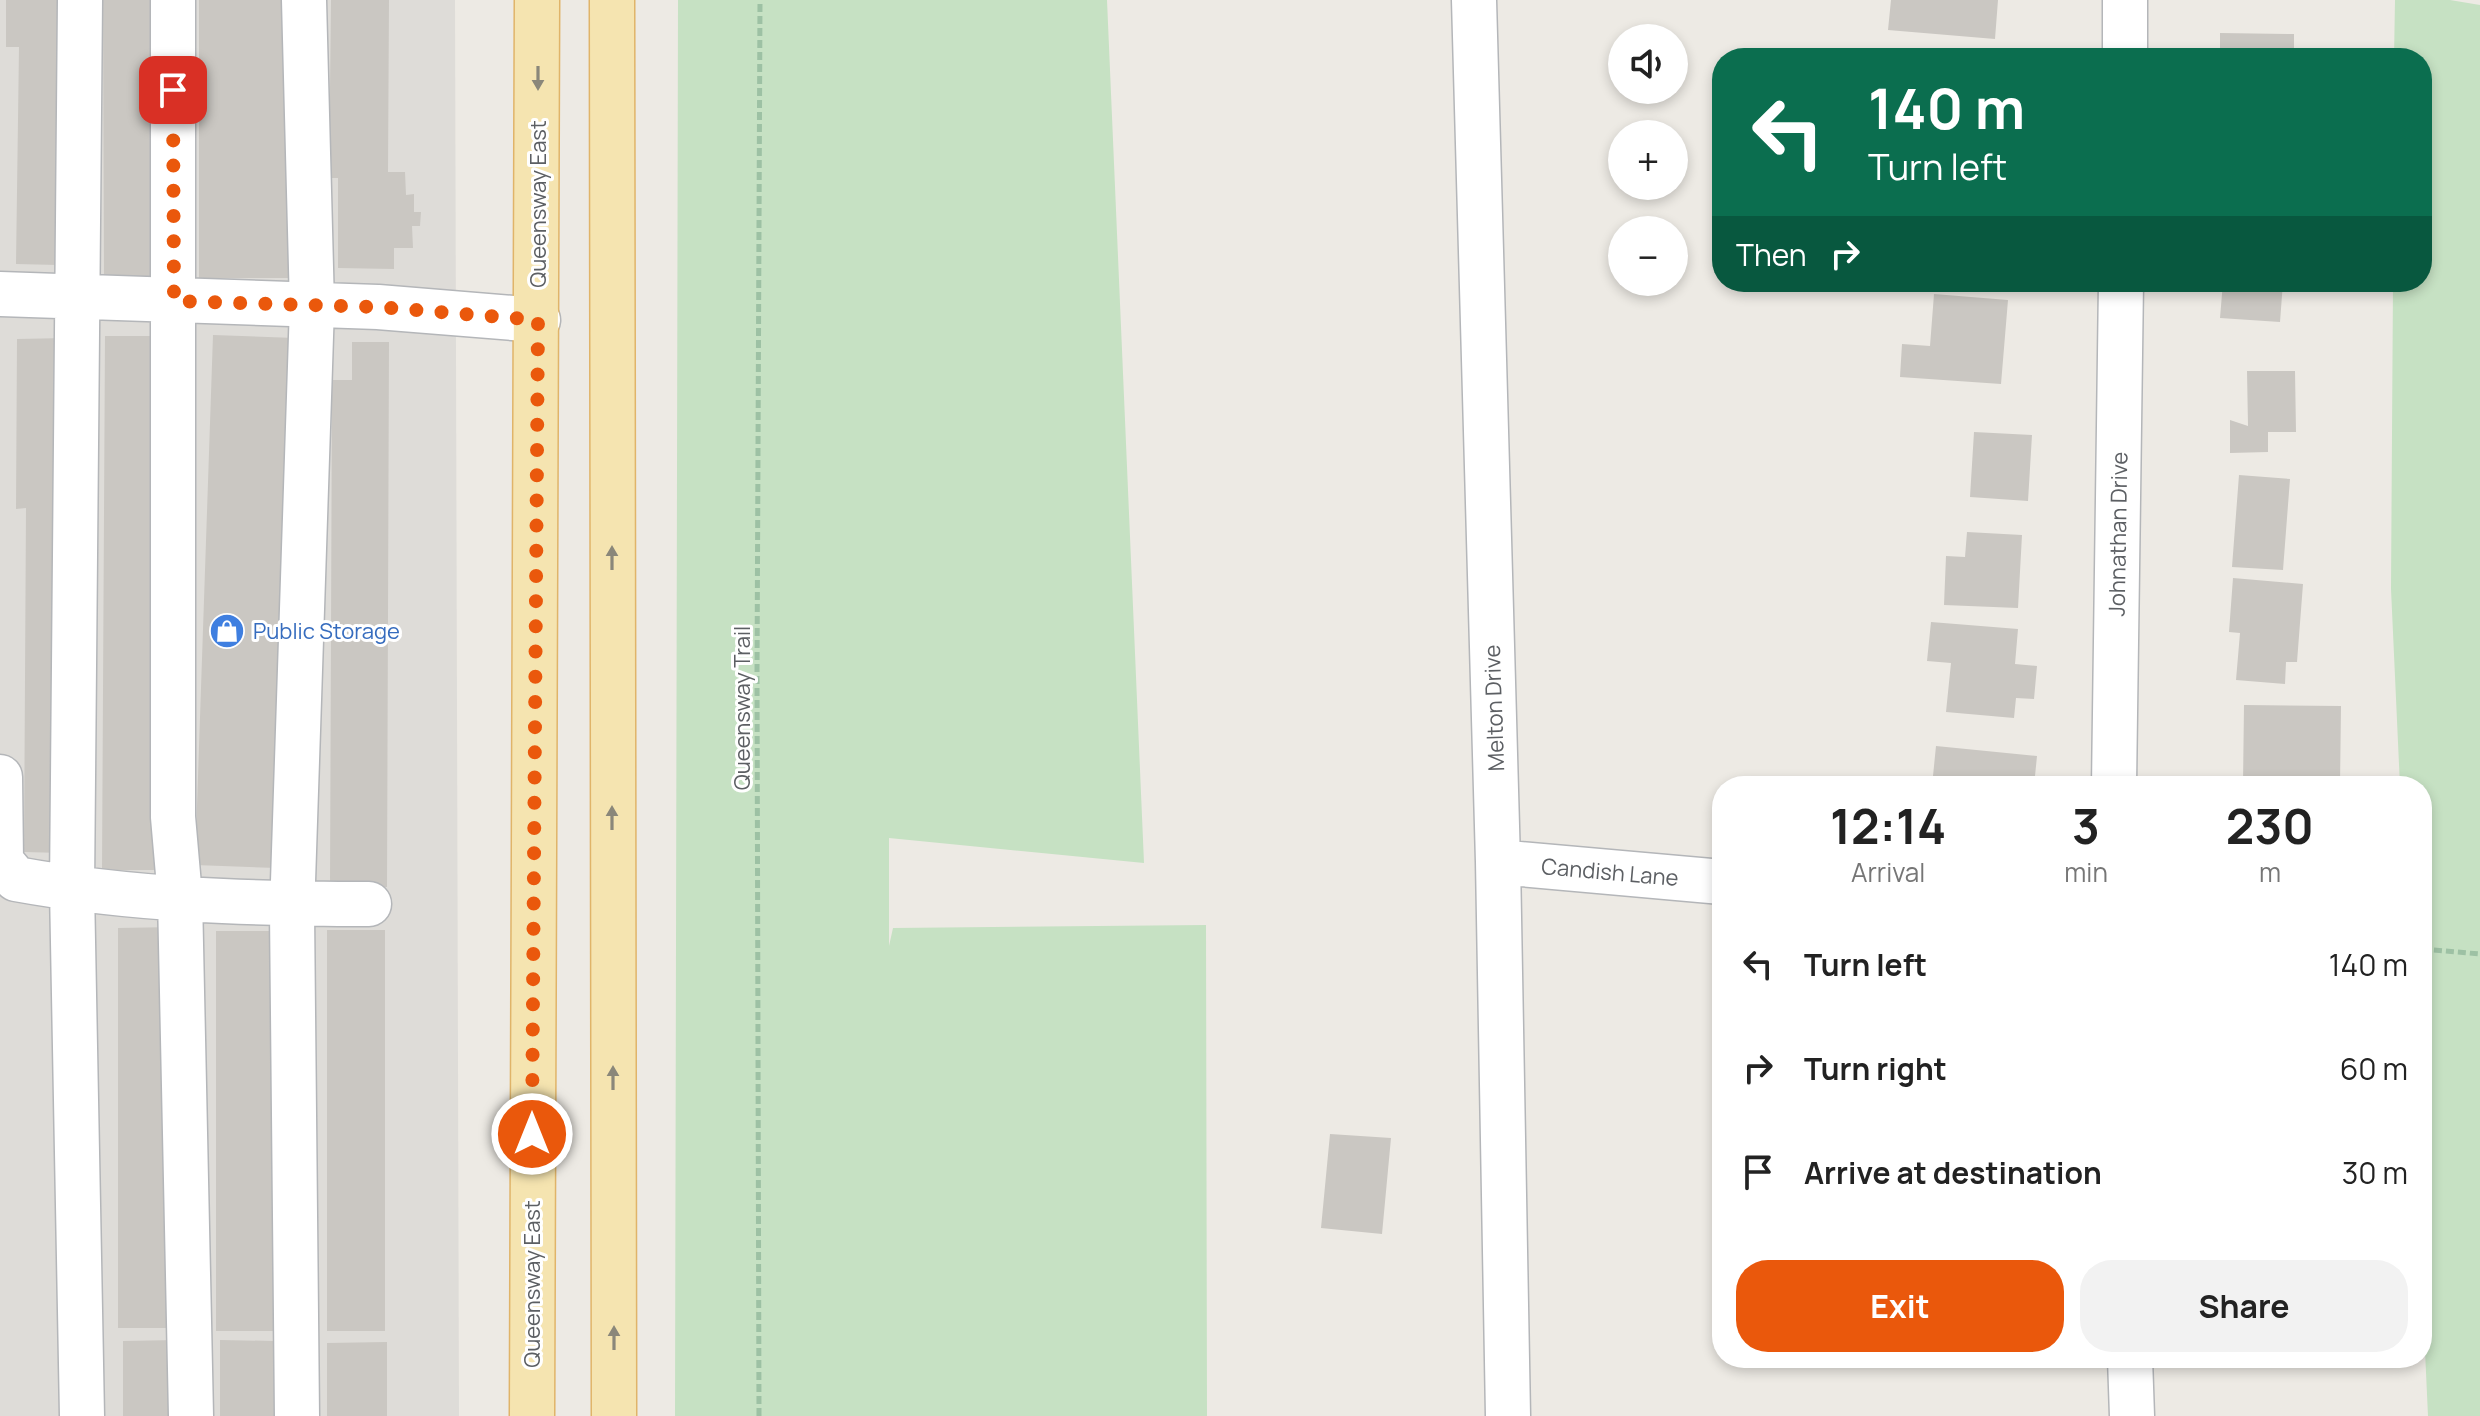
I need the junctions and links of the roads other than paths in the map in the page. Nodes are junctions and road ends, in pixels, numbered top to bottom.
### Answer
1 (80, 0) edge
2 (173, 0) edge
3 (304, 0) edge
4 (537, 0) edge
5 (612, 0) edge
6 (1474, 0) edge
7 (2125, 0) edge
8 (2125, 48) edge
9 (2121, 292) edge
10 (0, 294) edge
11 (75, 297) junction
12 (174, 301) junction
13 (312, 306) junction
14 (538, 320) junction
15 (2114, 776) edge
16 (0, 777) edge
17 (1498, 862) junction
18 (1712, 881) edge
19 (72, 889) junction
20 (180, 897) junction
21 (293, 904) junction
22 (369, 904) dead end
23 (2130, 1368) edge
24 (82, 1416) edge
25 (191, 1416) edge
26 (297, 1416) edge
27 (532, 1416) edge
28 (614, 1416) edge
29 (1508, 1416) edge
30 (2132, 1416) edge

1 - 11 street
2 - 12 street
3 - 13 street
4 -> 14 main road, Queensway East
28 -> 5 main road
6 - 17 street, Melton Drive
7 - 8 street
9 - 15 street, Johnathan Drive
10 - 11 street
11 - 12 street
11 - 19 street
12 - 13 street
12 - 20 street
13 - 14 street
13 - 21 street
14 - 27 main road, Queensway East
16 - 19 street
17 - 18 street, Candish Lane
17 - 29 street, Melton Drive
19 - 20 street
19 - 24 street
20 - 21 street
20 - 25 street
21 - 22 street
21 - 26 street
23 - 30 street

